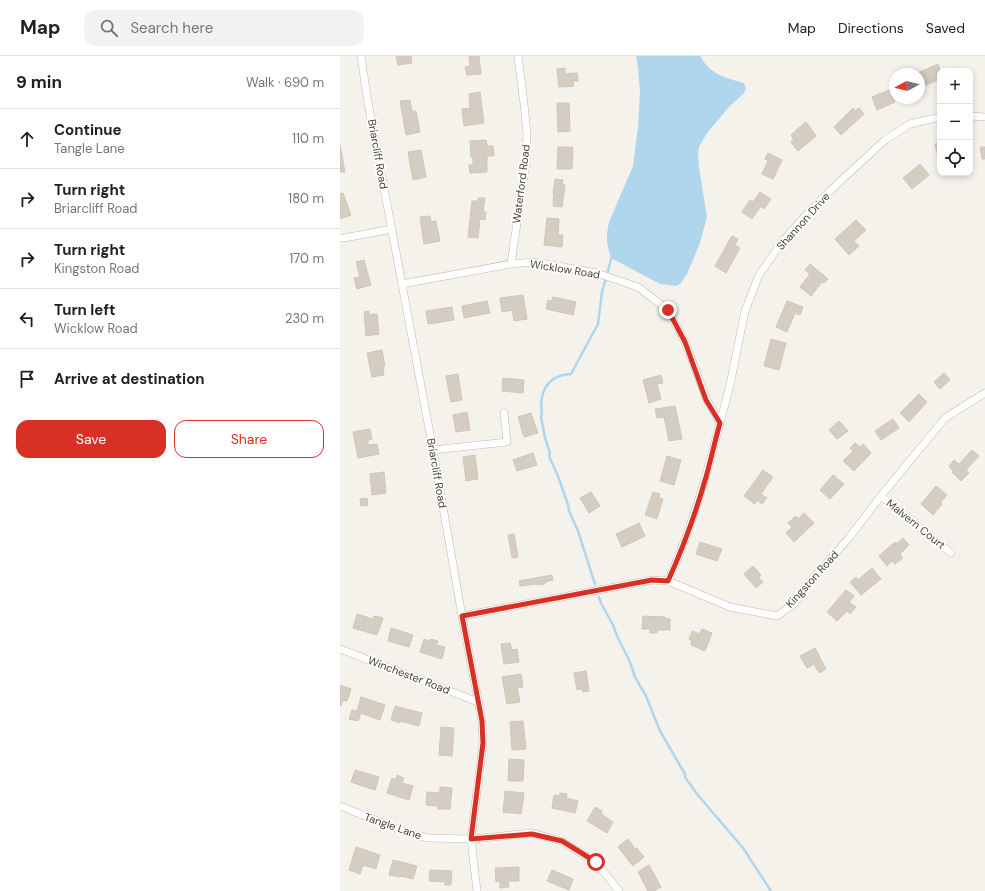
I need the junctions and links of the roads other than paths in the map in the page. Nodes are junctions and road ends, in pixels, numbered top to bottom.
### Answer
1 (361, 56) edge
2 (518, 56) edge
3 (973, 116) edge
4 (985, 117) edge
5 (937, 118) edge
6 (392, 229) junction
7 (340, 238) edge
8 (511, 264) junction
9 (402, 284) junction
10 (985, 394) edge
11 (504, 413) dead end
12 (720, 423) junction
13 (433, 450) junction
14 (881, 496) junction
15 (951, 553) dead end
16 (668, 581) junction
17 (462, 616) junction
18 (340, 649) edge
19 (478, 702) junction
20 (340, 806) edge
21 (471, 839) junction
22 (477, 891) edge
23 (619, 891) edge

1 - 6 street, Briarcliff Road
2 - 8 street, Waterford Road
3 - 4 street
5 - 12 street, Shannon Drive
6 - 7 street
6 - 9 street, Briarcliff Road
8 - 9 street, Wicklow Road
8 - 12 street, Wicklow Road
9 - 13 street, Briarcliff Road
10 - 14 street, Kingston Road
11 - 13 street
12 - 16 street
13 - 17 street, Briarcliff Road
14 - 15 street, Malvern Court
14 - 16 street, Kingston Road
16 - 17 street, Kingston Road
17 - 19 street, Briarcliff Road
18 - 19 street, Winchester Road
19 - 21 street, Briarcliff Road
20 - 21 street, Tangle Lane
21 - 22 street, Briarcliff Road
21 - 23 street, Tangle Lane

